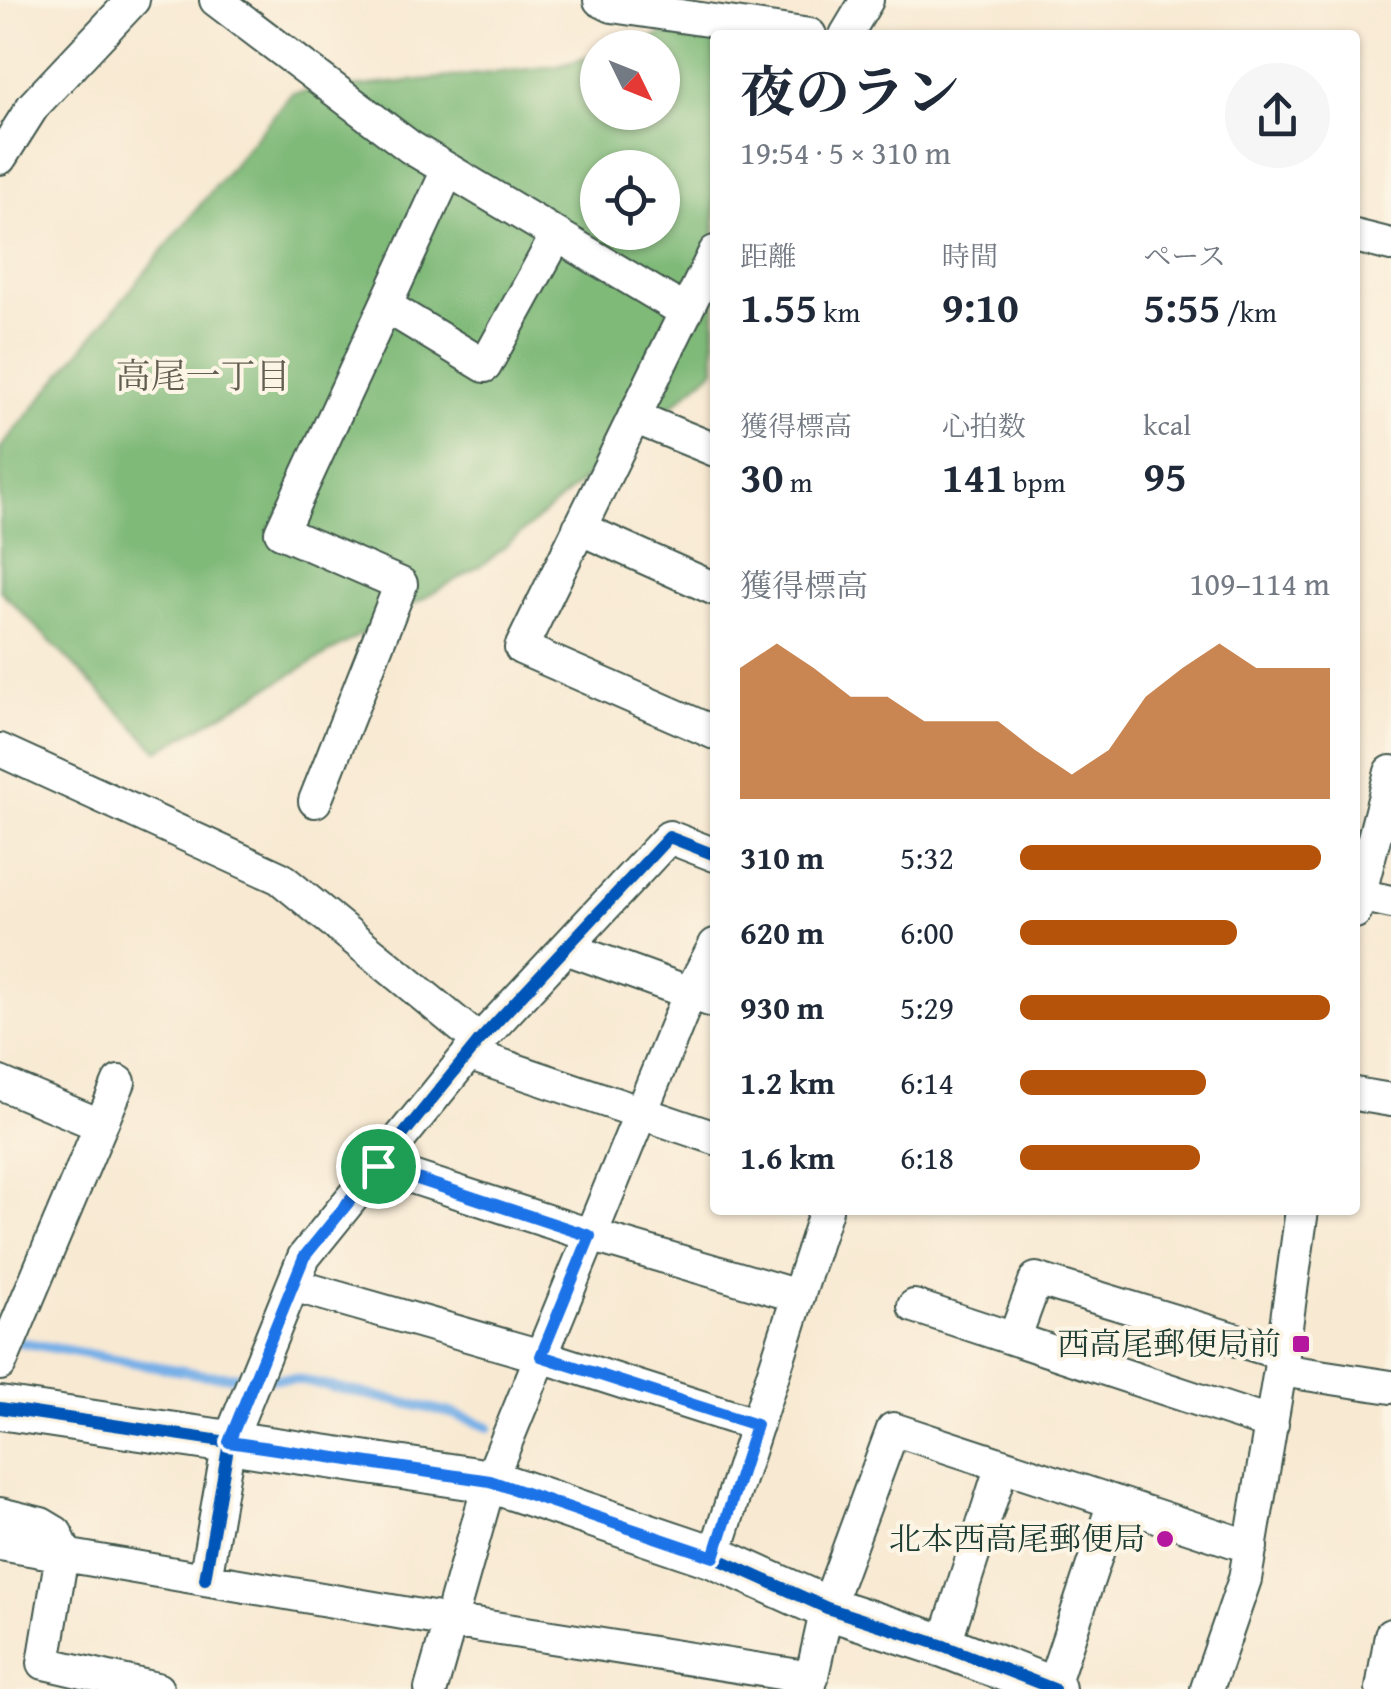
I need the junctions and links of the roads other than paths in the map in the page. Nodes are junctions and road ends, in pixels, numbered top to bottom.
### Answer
1 (134, 0) edge
2 (216, 0) edge
3 (600, 0) edge
4 (868, 0) edge
5 (776, 30) edge
6 (849, 30) edge
7 (0, 158) edge
8 (448, 170) junction
9 (556, 235) junction
10 (1360, 237) edge
11 (1391, 244) edge
12 (710, 267) edge
13 (698, 304) edge
14 (386, 306) junction
15 (634, 416) junction
16 (710, 448) edge
17 (580, 528) junction
18 (710, 587) edge
19 (710, 730) edge
20 (0, 750) edge
21 (1391, 772) edge
22 (315, 801) dead end
23 (710, 853) edge
24 (1360, 885) edge
25 (1360, 900) edge
26 (1391, 902) edge
27 (566, 948) junction
28 (710, 966) edge
29 (702, 998) edge
30 (473, 1047) junction
31 (119, 1082) dead end
32 (0, 1083) edge
33 (1360, 1095) edge
34 (1391, 1100) edge
35 (641, 1114) junction
36 (100, 1126) junction
37 (710, 1136) edge
38 (378, 1166) junction
39 (824, 1215) edge
40 (1301, 1215) edge
41 (590, 1236) junction
42 (292, 1285) junction
43 (798, 1296) junction
44 (914, 1306) dead end
45 (1014, 1339) junction
46 (541, 1356) junction
47 (1282, 1362) junction
48 (0, 1364) edge
49 (1391, 1386) edge
50 (0, 1408) edge
51 (1272, 1424) junction
52 (756, 1425) junction
53 (229, 1442) junction
54 (1002, 1464) junction
55 (490, 1481) junction
56 (1114, 1502) junction
57 (0, 1514) edge
58 (0, 1544) edge
59 (1251, 1546) junction
60 (62, 1554) junction
61 (714, 1557) junction
62 (205, 1579) junction
63 (827, 1608) junction
64 (450, 1621) junction
65 (1391, 1635) edge
66 (944, 1646) junction
67 (810, 1683) edge
68 (157, 1689) edge
69 (432, 1689) edge
70 (1053, 1689) edge
71 (1206, 1689) edge
72 (1382, 1689) edge

1 - 7 street
2 - 8 street
3 - 5 street
4 - 6 street
8 - 9 street
8 - 14 street
9 - 13 street
9 - 14 street
10 - 11 street
12 - 13 street
13 - 15 street
14 - 22 street
15 - 16 street
15 - 17 street
17 - 18 street
17 - 19 street
20 - 30 street
21 - 24 street
23 - 27 street
25 - 26 street
27 - 29 street
27 - 30 street
28 - 29 street
29 - 35 street
30 - 35 street
30 - 38 street
31 - 36 street
32 - 36 street
33 - 34 street
35 - 37 street
35 - 41 street
36 - 48 street
38 - 41 street
38 - 42 street
39 - 43 street
40 - 47 street
41 - 43 street
41 - 46 street
42 - 46 street
42 - 53 street
43 - 52 street
44 - 45 street
45 - 47 street
45 - 51 street
46 - 52 street
46 - 55 street
47 - 49 street
47 - 51 street
50 - 53 street
51 - 59 street
52 - 61 street
53 - 55 street
53 - 62 street
54 - 56 street
54 - 63 street
54 - 66 street
55 - 61 street
55 - 64 street
56 - 59 street
56 - 70 street
57 - 60 street
58 - 60 street
59 - 71 street
60 - 62 street
60 - 68 street
61 - 63 street
62 - 64 street
63 - 66 street
63 - 67 street
64 - 67 street
64 - 69 street
65 - 72 street
66 - 70 street

